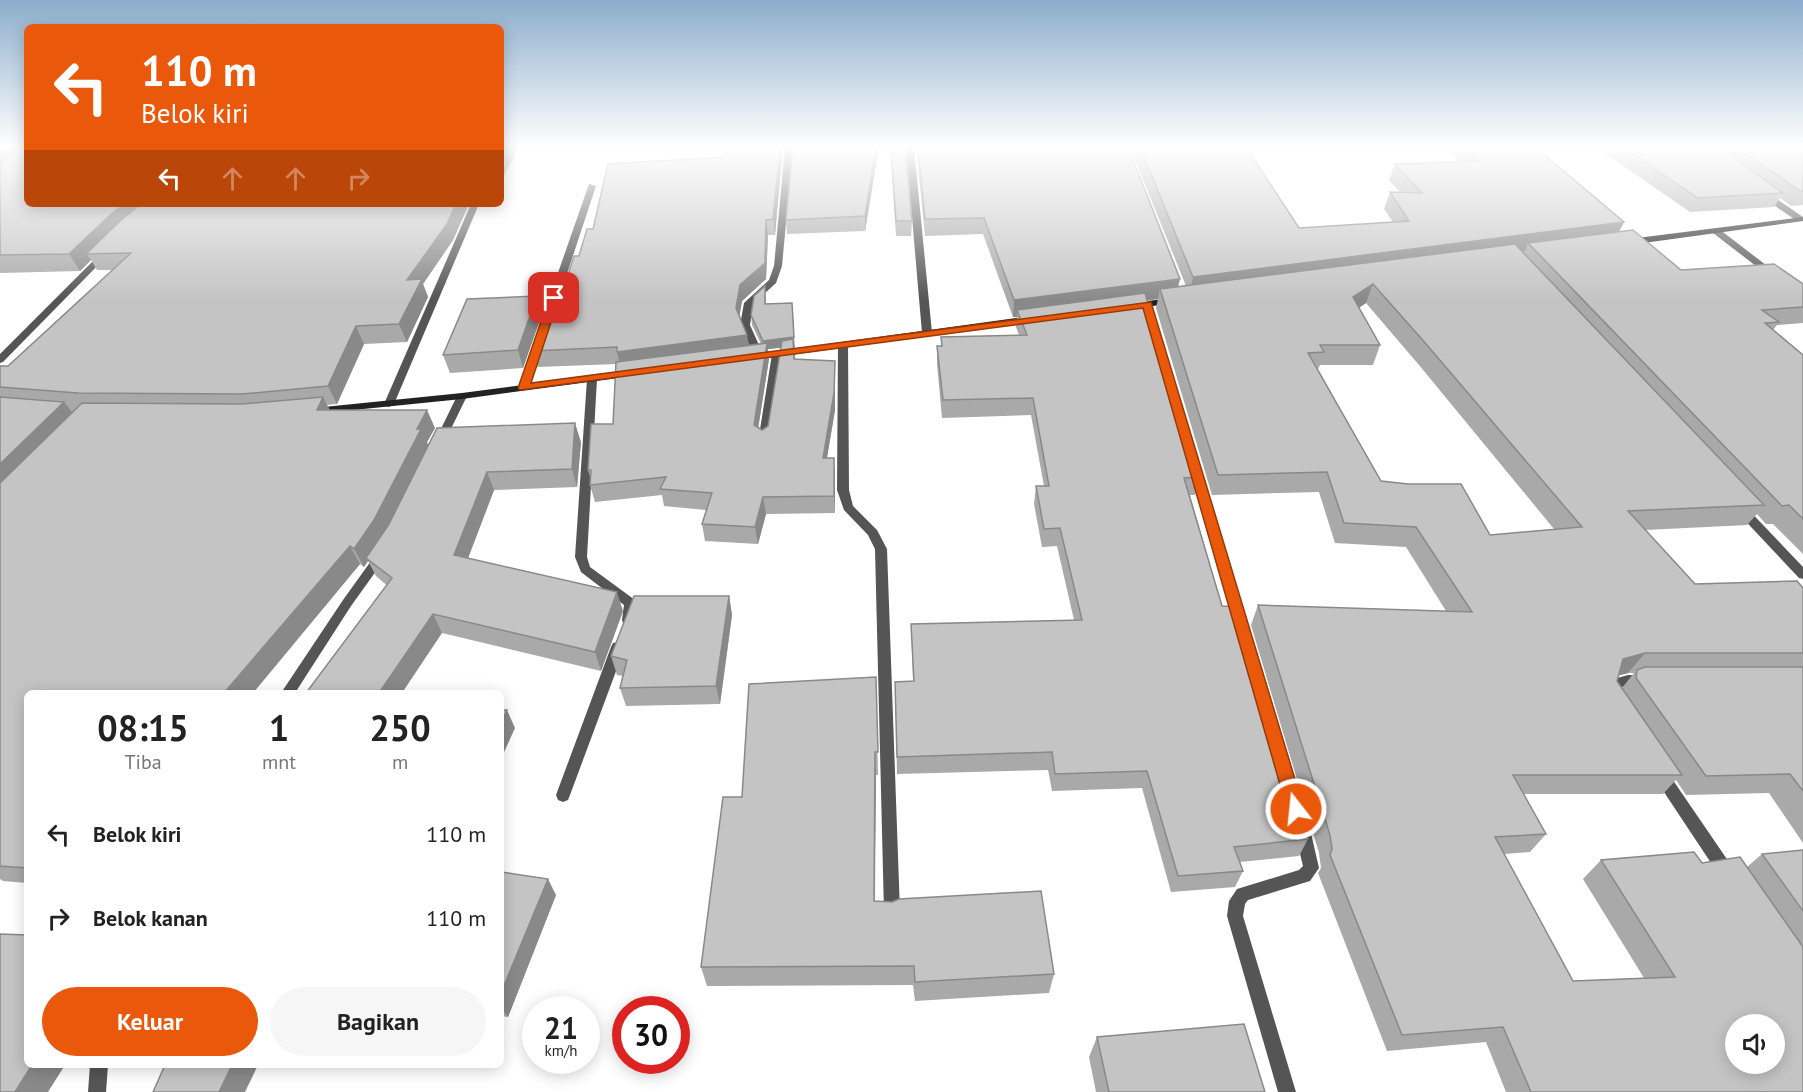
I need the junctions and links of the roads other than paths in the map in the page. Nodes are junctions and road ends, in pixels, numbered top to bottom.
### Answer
1 (588, 198) edge
2 (784, 198) edge
3 (915, 198) edge
4 (1770, 198) edge
5 (474, 207) edge
6 (1802, 220) edge
7 (1716, 231) junction
8 (116, 244) edge
9 (1613, 244) edge
10 (1777, 277) edge
11 (1184, 299) edge
12 (1124, 307) edge
13 (1043, 318) edge
14 (546, 321) edge
15 (543, 332) edge
16 (927, 333) junction
17 (843, 345) junction
18 (777, 354) junction
19 (759, 356) junction
20 (747, 358) edge
21 (0, 360) edge
22 (640, 372) edge
23 (592, 379) junction
24 (524, 388) junction
25 (462, 396) junction
26 (389, 404) junction
27 (298, 412) edge
28 (763, 442) edge
29 (436, 448) edge
30 (1191, 453) edge
31 (1732, 498) edge
32 (390, 542) edge
33 (1803, 575) edge
34 (1245, 637) edge
35 (1663, 680) edge
36 (290, 690) edge
37 (1616, 710) edge
38 (1650, 759) edge
39 (563, 795) dead end
40 (1299, 820) edge
41 (1736, 886) edge
42 (892, 912) edge
43 (99, 1068) edge
44 (97, 1092) edge
45 (1287, 1092) edge

1 - 14 street
2 - 19 street
3 - 16 street
4 - 6 street
5 - 26 street
6 - 7 street
7 - 9 street
7 - 10 street
8 - 21 street
11 - 12 street
13 - 16 street
15 - 24 street
16 - 17 street
17 - 18 street
17 - 42 street
18 - 19 street
18 - 28 street
19 - 20 street
22 - 23 street
23 - 24 street
23 - 39 street
24 - 25 street
25 - 26 street
25 - 29 street
26 - 27 street
30 - 34 street
31 - 33 street
32 - 36 street
35 - 37 street
38 - 41 street
40 - 45 street
43 - 44 street

